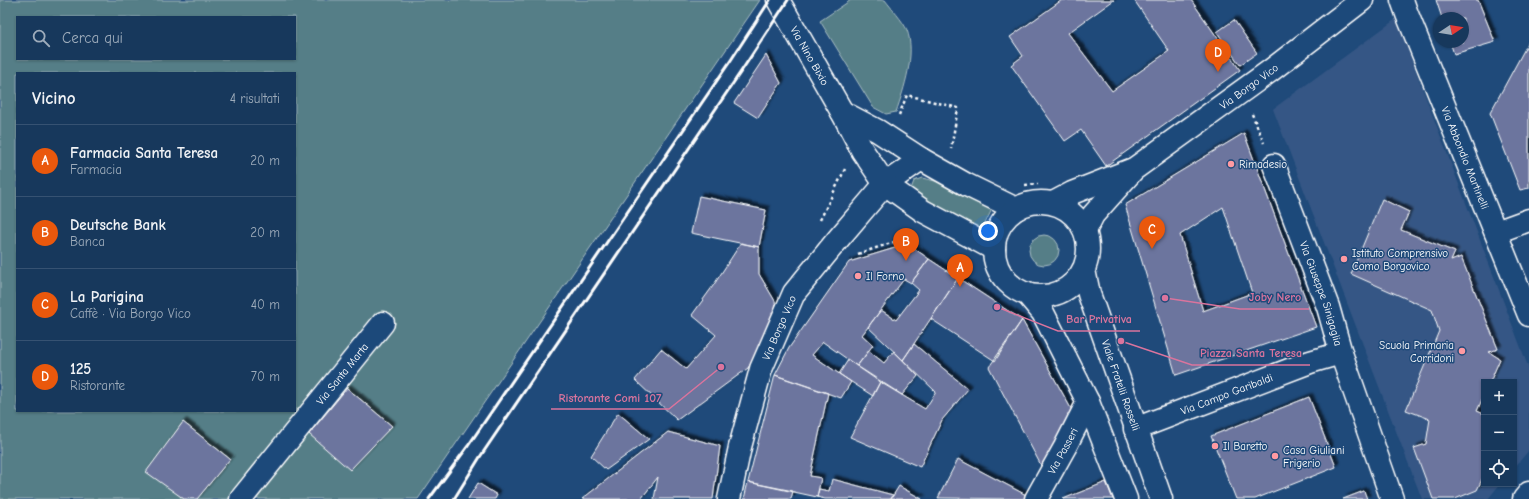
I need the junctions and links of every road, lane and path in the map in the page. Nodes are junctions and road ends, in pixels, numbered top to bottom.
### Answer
1 (778, 0) edge
2 (1362, 0) edge
3 (1405, 7) edge
4 (1242, 92) junction
5 (842, 112) junction
6 (921, 159) junction
7 (1274, 165) joint
8 (1134, 169) junction
9 (885, 184) junction
10 (1053, 203) junction
11 (1016, 209) junction
12 (1529, 220) edge
13 (1085, 231) junction
14 (1496, 232) junction
15 (994, 250) junction
16 (1084, 270) junction
17 (1027, 294) junction
18 (1529, 315) edge
19 (383, 323) dead end
20 (1341, 353) junction
21 (1088, 402) junction
22 (1135, 429) junction
23 (1529, 493) edge
24 (241, 499) edge
25 (728, 499) edge
26 (1036, 499) edge
27 (1126, 499) edge
28 (1161, 499) edge
29 (1392, 499) edge
30 (1524, 499) edge

1 - 5 main road, Via Nino Bixio
2 - 4 main road, Via Borgo Vico
3 - 14 main road, Via Abbondio Martinelli
4 - 7 path
4 - 8 main road, Via Borgo Vico
5 - 6 main road
5 - 9 main road, Via Nino Bixio
6 - 9 main road, Via Borgo Vico
6 - 11 main road
7 - 20 main road, Via Giuseppe Sinigaglia
8 - 10 main road, Via Borgo Vico
8 - 13 main road, Via Borgo Vico
9 - 15 main road
9 - 25 main road, Via Borgo Vico
10 - 11 main road
10 - 13 main road
11 - 15 main road
12 - 14 main road
13 - 16 main road
14 - 18 main road, Via Abbondio Martinelli
15 - 17 main road
16 - 17 main road
16 - 22 main road, Viale Fratelli Rosselli
17 - 21 main road
19 - 24 main road, Via Santa Marta
20 - 22 main road, Via Campo Garibaldi
20 - 29 main road, Via Giuseppe Sinigaglia
21 - 26 main road, Via Passeri
21 - 27 main road
22 - 28 main road, Viale Fratelli Rosselli
23 - 30 main road

